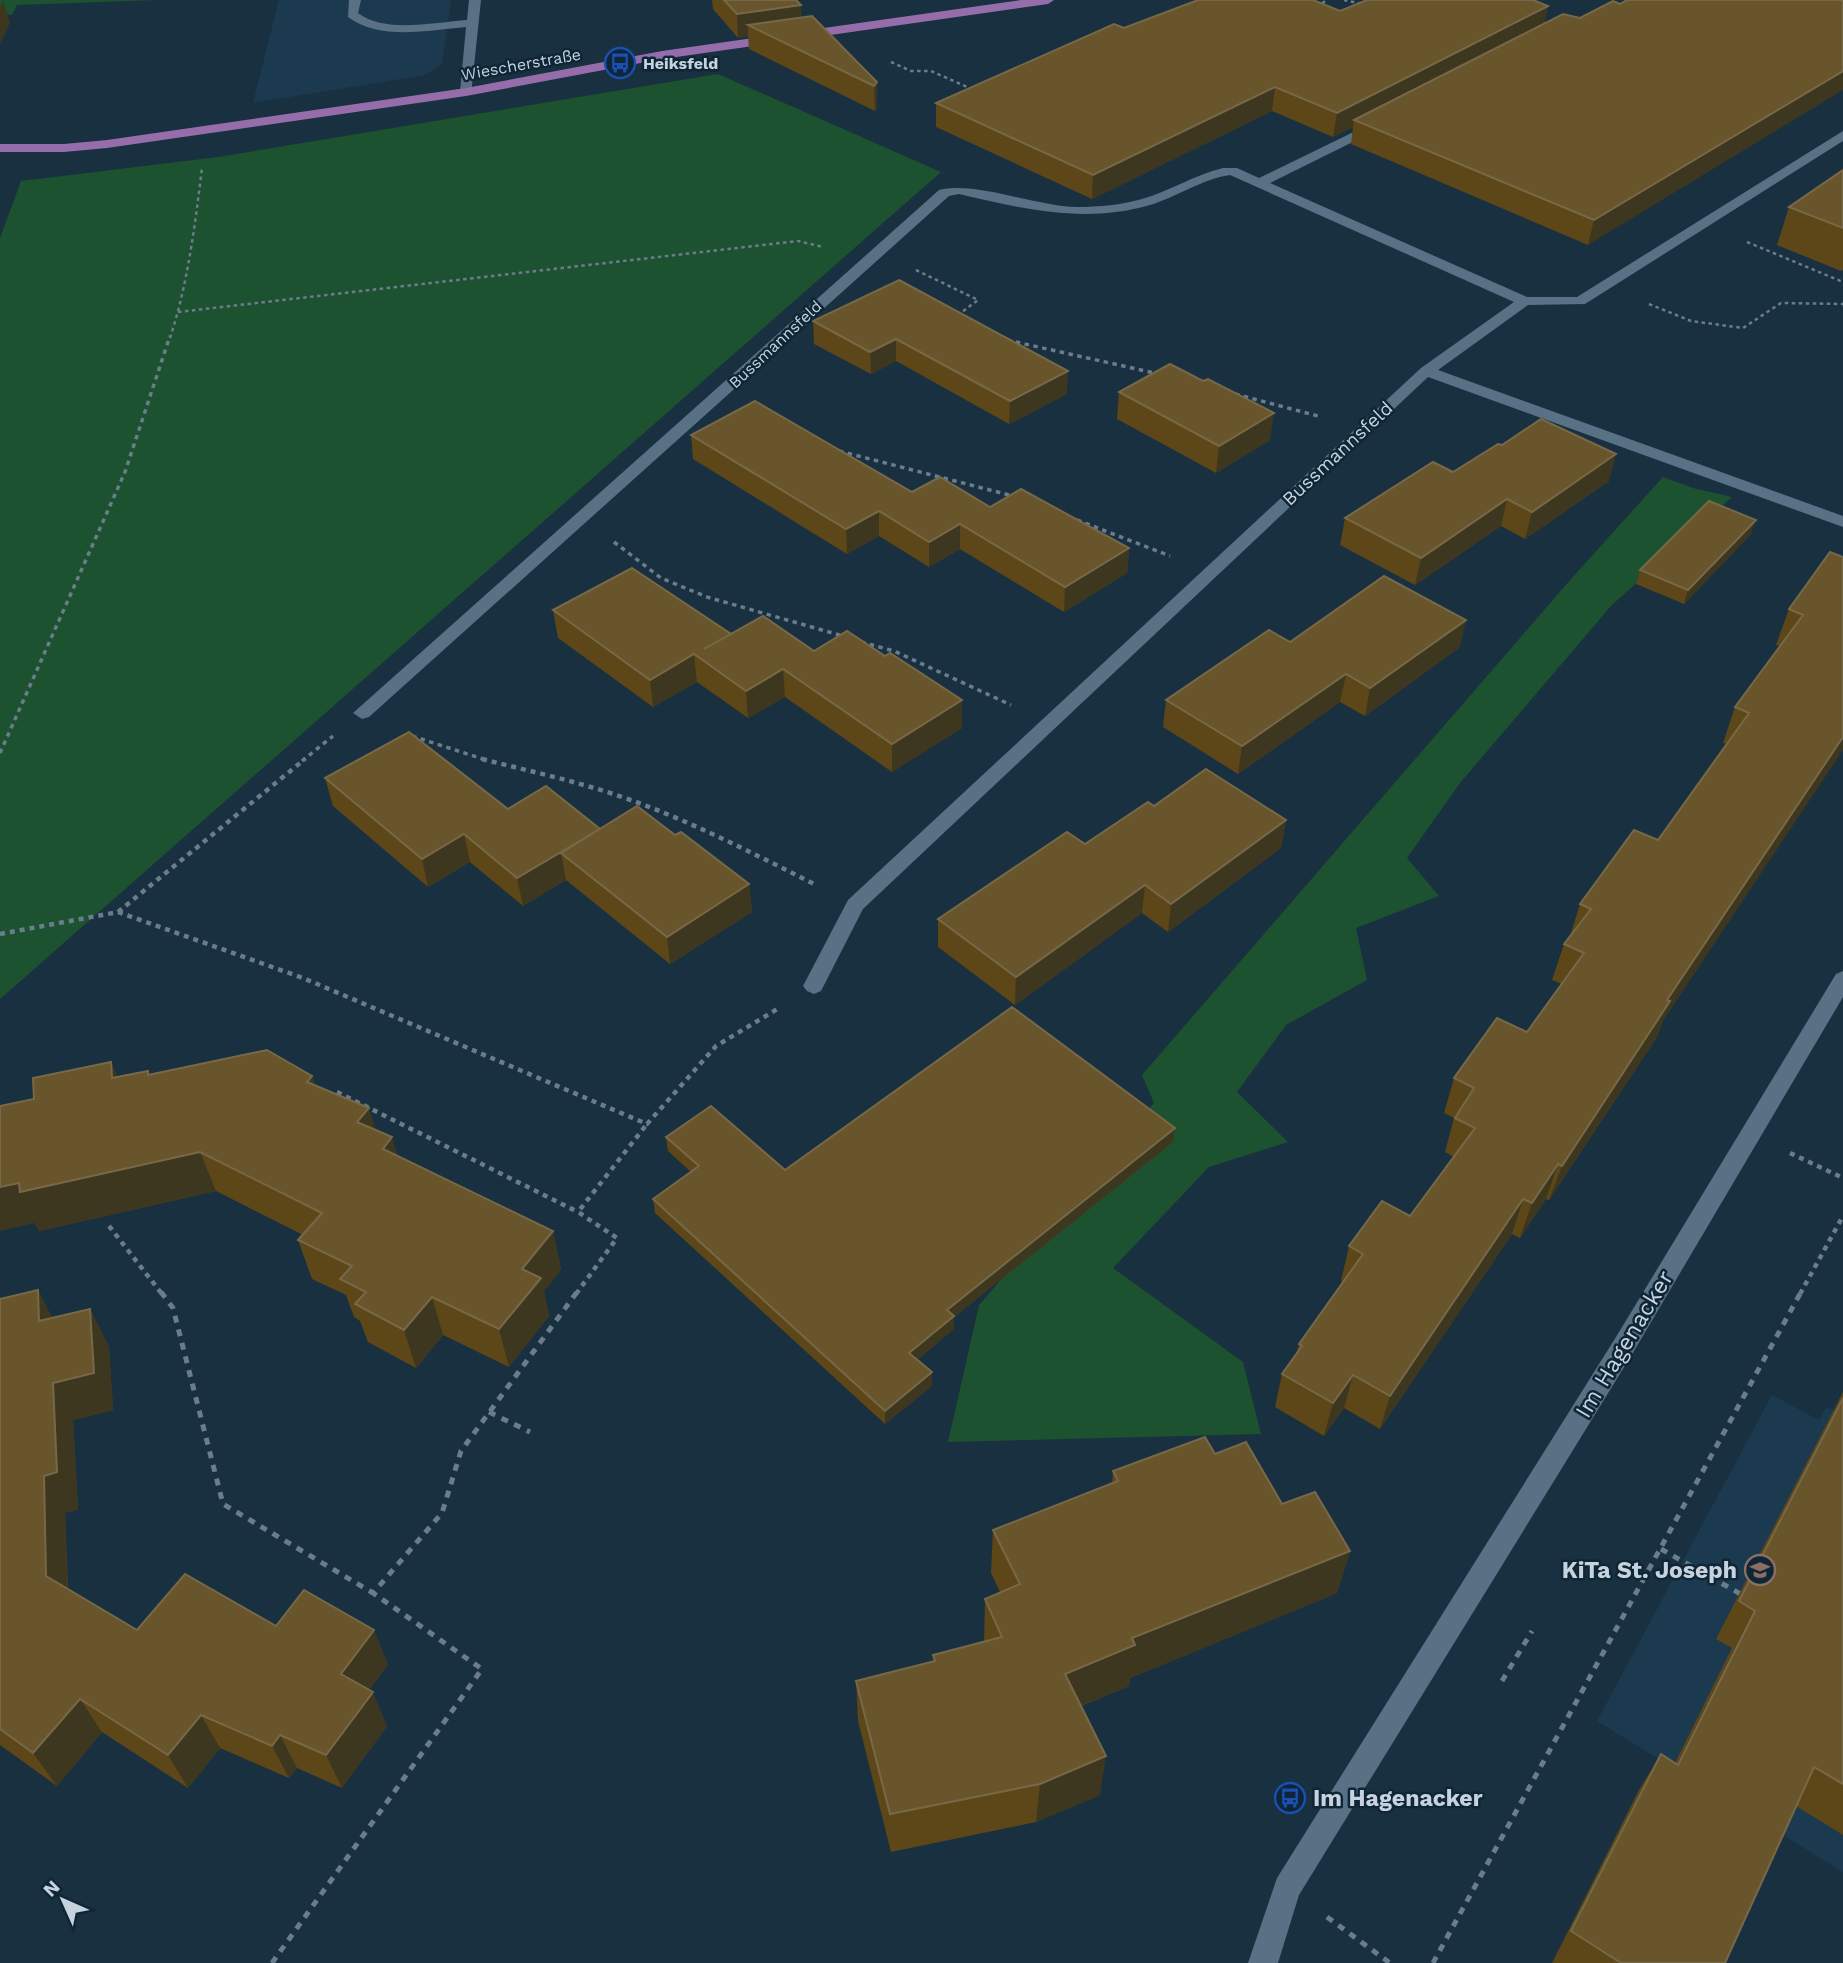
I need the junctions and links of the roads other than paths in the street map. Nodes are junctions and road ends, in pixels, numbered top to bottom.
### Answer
1 (355, 0) edge
2 (475, 0) edge
3 (1048, 0) edge
4 (473, 23) junction
5 (467, 92) junction
6 (1391, 118) edge
7 (1843, 135) edge
8 (0, 148) edge
9 (1259, 183) junction
10 (1525, 301) junction
11 (1426, 371) junction
12 (1843, 523) edge
13 (362, 713) road end
14 (1843, 979) edge
15 (814, 986) road end
16 (1263, 1963) edge

1 - 4 street
2 - 4 street
3 - 5 main road, Wiescherstraße
4 - 5 street
5 - 8 main road, Wiescherstraße
6 - 9 street
7 - 10 street, Bussmannsfeld
9 - 10 street, Bussmannsfeld
9 - 13 street, Bussmannsfeld
10 - 11 street, Bussmannsfeld
11 - 12 street
11 - 15 street, Bussmannsfeld
14 - 16 street, Im Hagenacker

